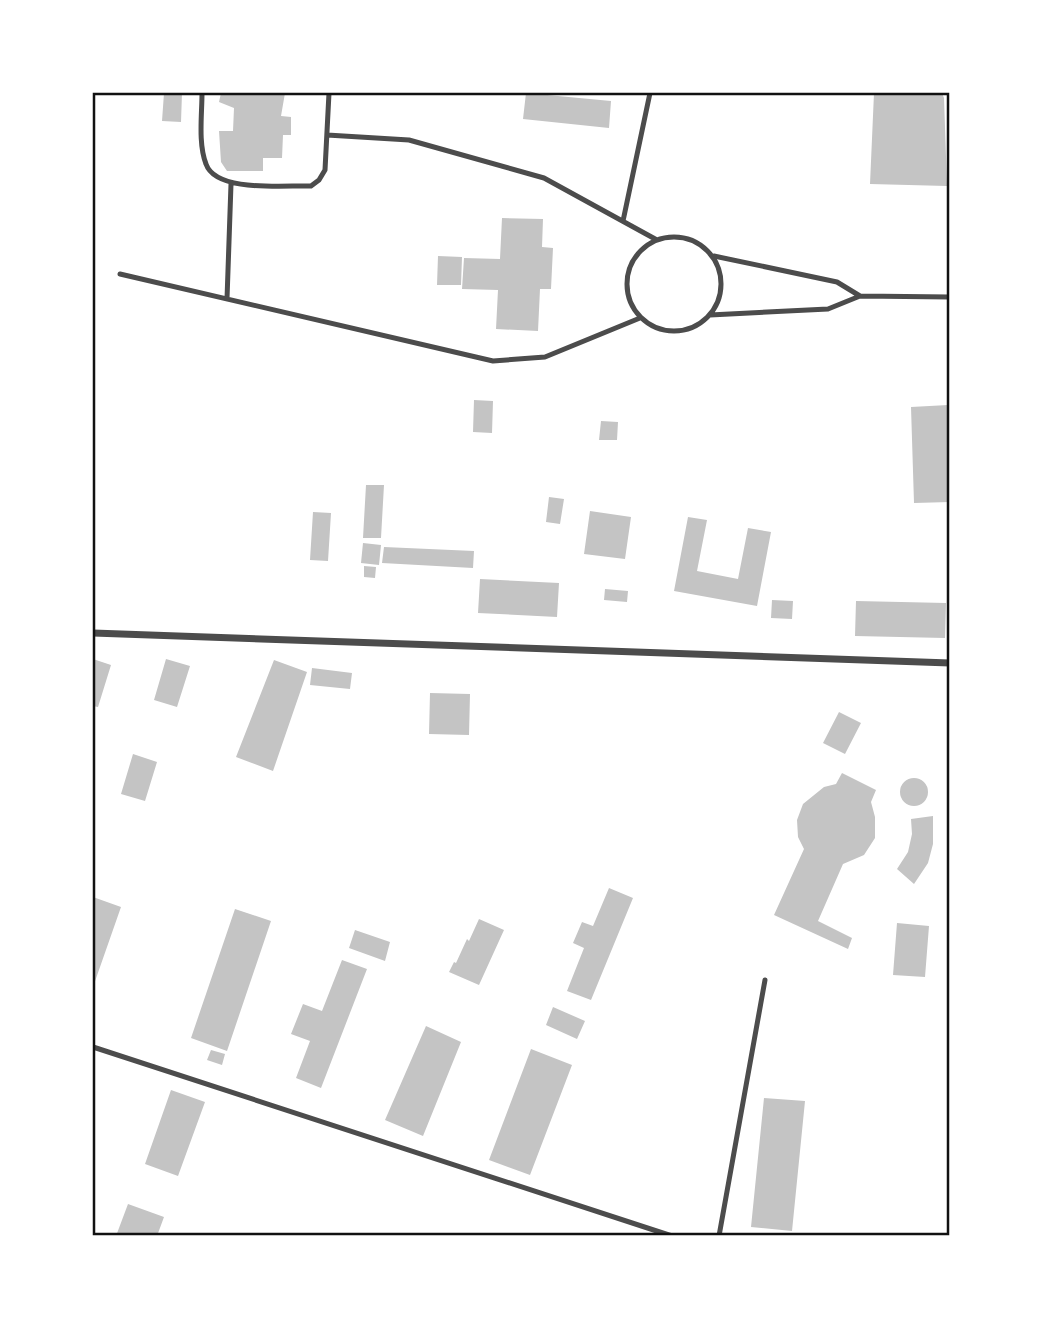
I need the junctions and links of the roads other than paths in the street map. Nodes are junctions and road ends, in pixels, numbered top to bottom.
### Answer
1 (202, 93) edge
2 (329, 93) edge
3 (650, 93) edge
4 (327, 135) junction
5 (231, 184) junction
6 (623, 221) junction
7 (657, 240) junction
8 (714, 256) junction
9 (120, 274) dead end
10 (860, 296) junction
11 (950, 298) edge
12 (227, 299) junction
13 (710, 315) junction
14 (640, 318) junction
15 (93, 633) edge
16 (950, 663) edge
17 (765, 980) dead end
18 (93, 1047) edge
19 (672, 1236) edge
20 (719, 1236) edge

1 - 5 lane
2 - 4 lane
3 - 6 lane
4 - 5 lane
4 - 6 lane
5 - 12 lane
6 - 7 lane
7 - 8 lane
7 - 14 lane
8 - 10 lane
8 - 13 lane
9 - 12 lane
10 - 11 lane
10 - 13 lane
12 - 14 lane
13 - 14 lane
15 - 16 street
17 - 20 lane
18 - 19 lane

